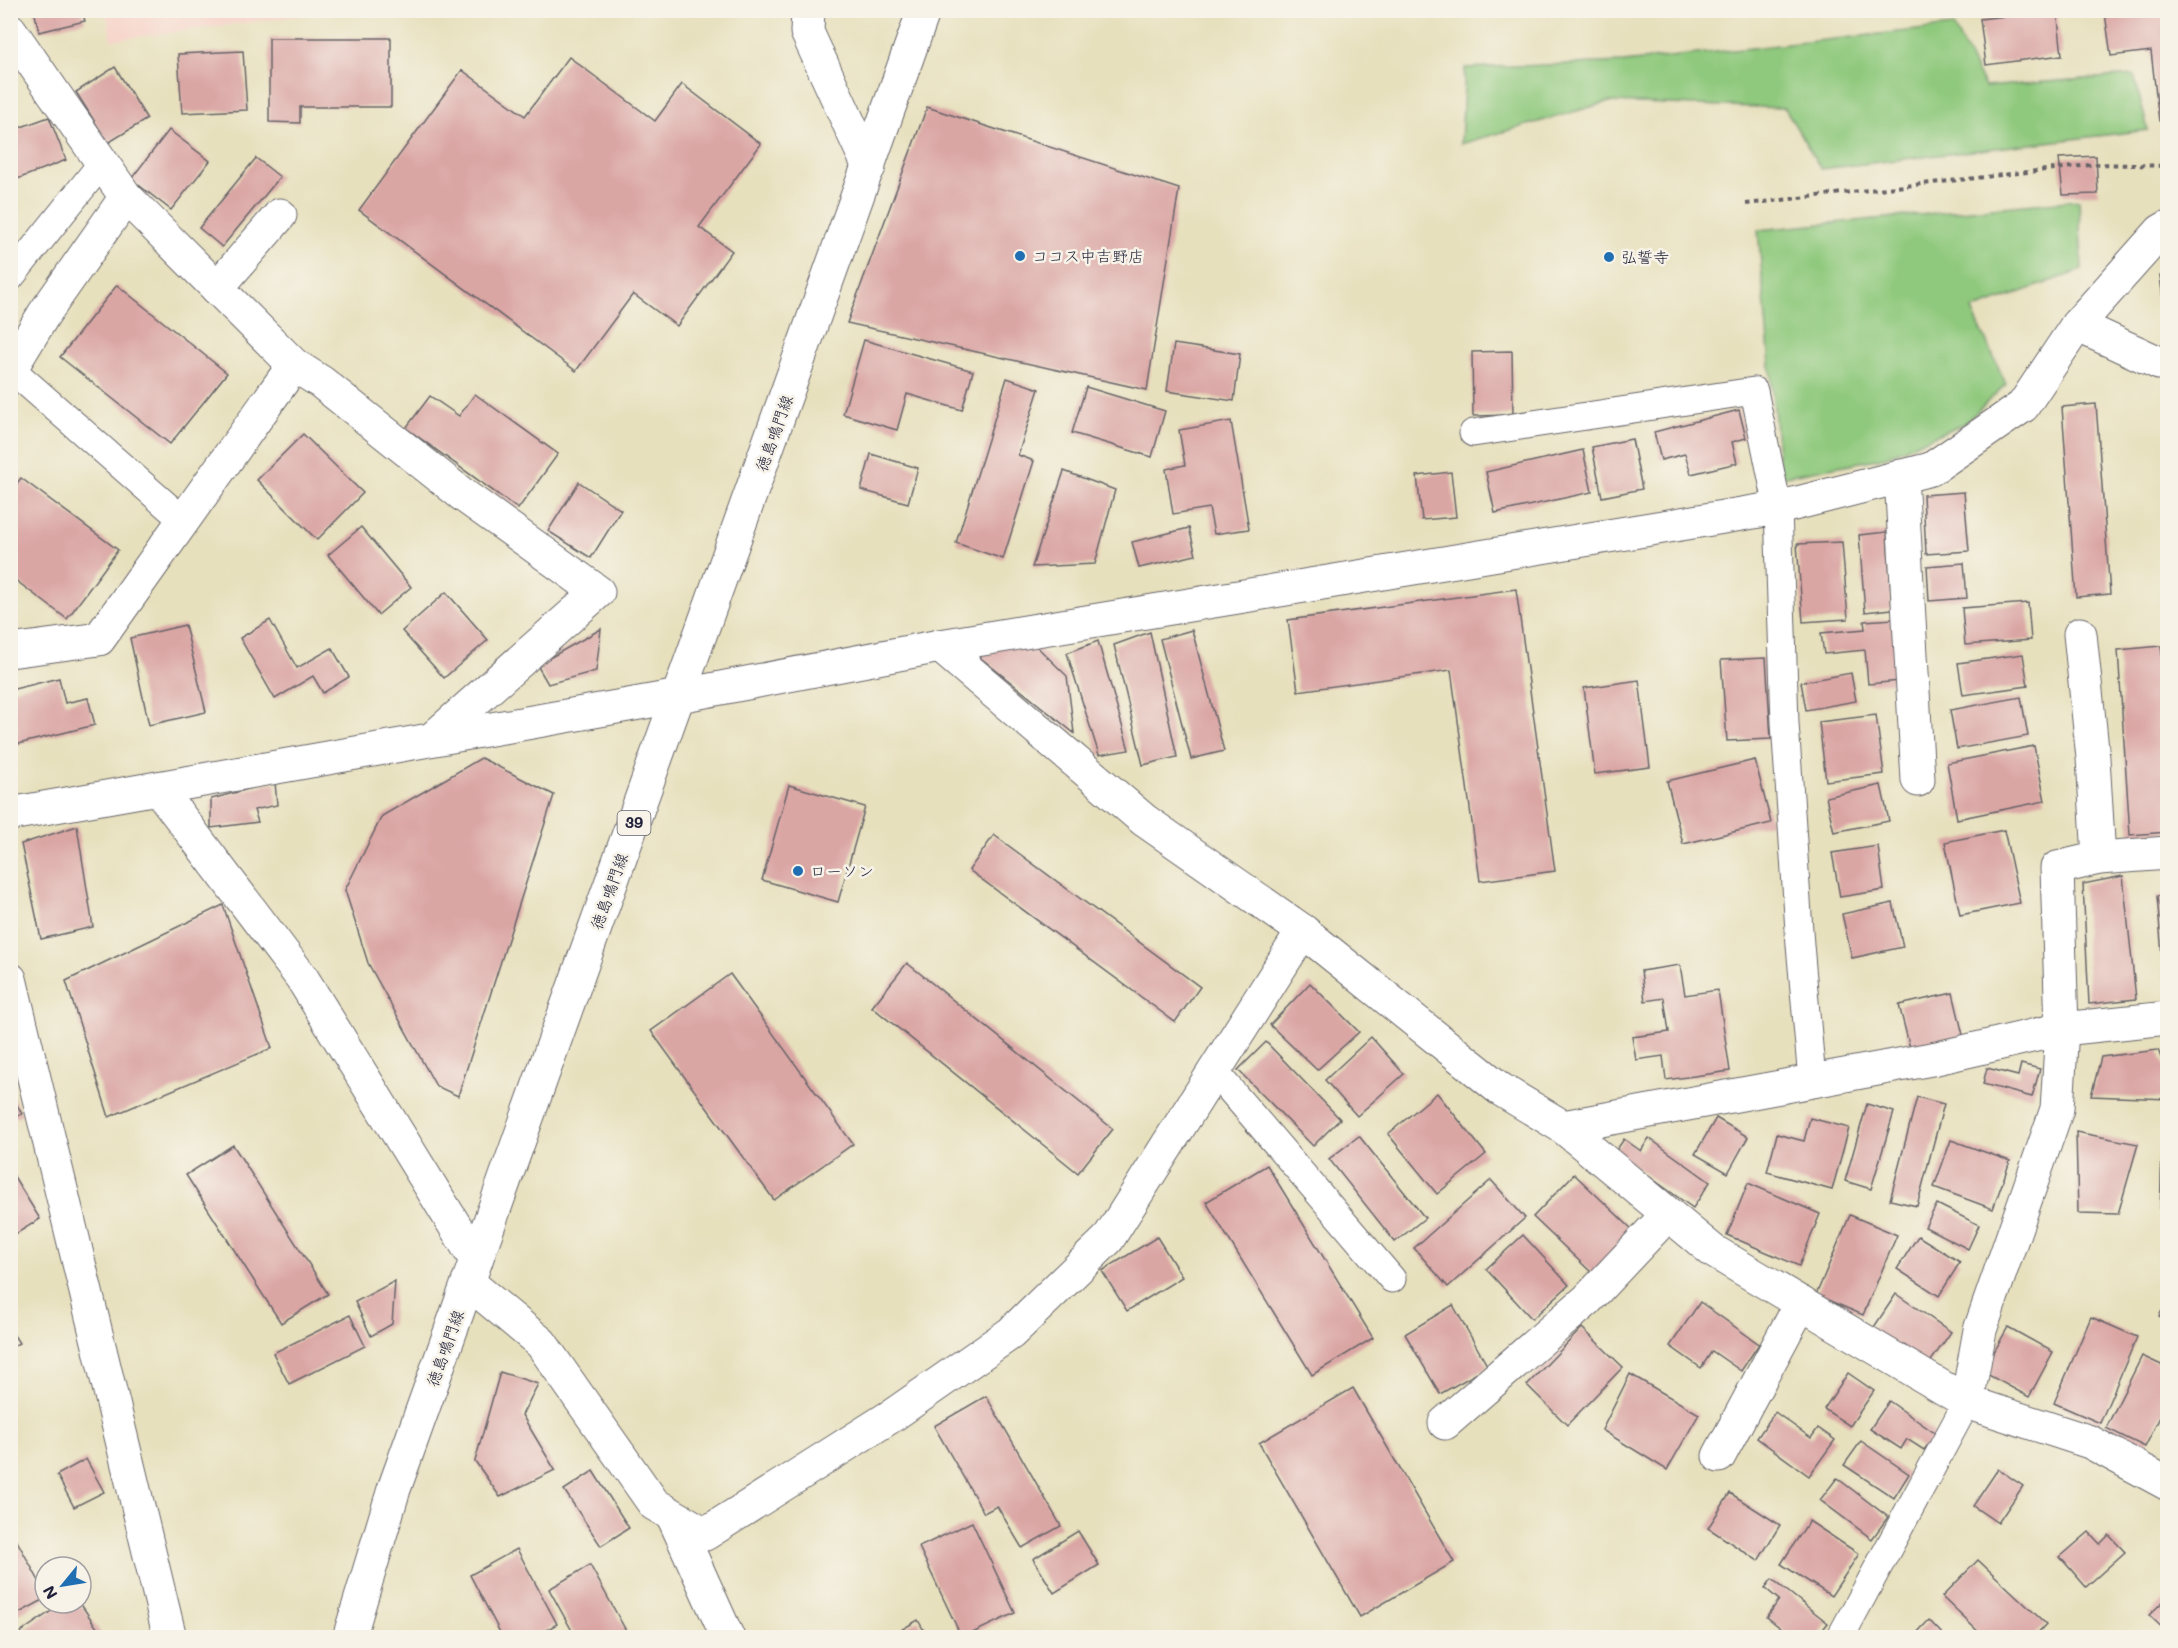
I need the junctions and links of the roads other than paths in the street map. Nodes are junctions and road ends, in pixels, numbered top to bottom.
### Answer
1 (808, 10) edge
2 (924, 10) edge
3 (10, 30) edge
4 (102, 163) junction
5 (869, 167) junction
6 (126, 197) junction
7 (280, 215) dead end
8 (2168, 227) edge
9 (10, 278) edge
10 (217, 288) junction
11 (2077, 325) junction
12 (2159, 363) dead end
13 (294, 365) junction
14 (11, 369) edge
15 (1473, 433) dead end
16 (1901, 476) junction
17 (1778, 508) junction
18 (183, 520) junction
19 (2080, 634) dead end
20 (940, 646) junction
21 (10, 651) edge
22 (679, 696) junction
23 (432, 740) junction
24 (1918, 780) dead end
25 (158, 788) junction
26 (10, 814) edge
27 (2168, 853) edge
28 (2099, 858) junction
29 (1303, 931) junction
30 (10, 979) edge
31 (2168, 1018) edge
32 (2062, 1029) junction
33 (1215, 1072) junction
34 (1812, 1080) junction
35 (1563, 1127) junction
36 (1668, 1214) junction
37 (472, 1272) junction
38 (1392, 1279) dead end
39 (1801, 1304) junction
40 (1967, 1402) junction
41 (1445, 1423) dead end
42 (1719, 1456) dead end
43 (2168, 1485) edge
44 (673, 1516) junction
45 (170, 1638) edge
46 (349, 1638) edge
47 (728, 1638) edge
48 (1840, 1638) edge

1 - 5 street
2 - 5 street, 徳島鳴門線 / 39
3 - 4 street
4 - 6 street
4 - 9 lane
5 - 22 street, 徳島鳴門線 / 39
6 - 10 street
6 - 14 street
7 - 10 street
8 - 11 street
10 - 13 street
11 - 12 street
11 - 16 street
13 - 18 street
13 - 23 street
14 - 18 lane
15 - 17 lane
16 - 17 street
16 - 24 street
17 - 20 street
17 - 34 lane
18 - 21 street
19 - 28 street
20 - 22 street
20 - 29 street
22 - 23 street
22 - 37 street, 徳島鳴門線 / 39
23 - 25 street
25 - 26 street
25 - 37 street
27 - 28 street
28 - 32 street
29 - 33 street
29 - 35 street
30 - 45 street
31 - 32 street
32 - 34 street
32 - 40 street
33 - 38 lane
33 - 44 street
34 - 35 street
35 - 36 street
36 - 39 street
36 - 41 street
37 - 44 street
37 - 46 street, 徳島鳴門線 / 39
39 - 40 street
39 - 42 street
40 - 43 street
40 - 48 lane
44 - 47 street

